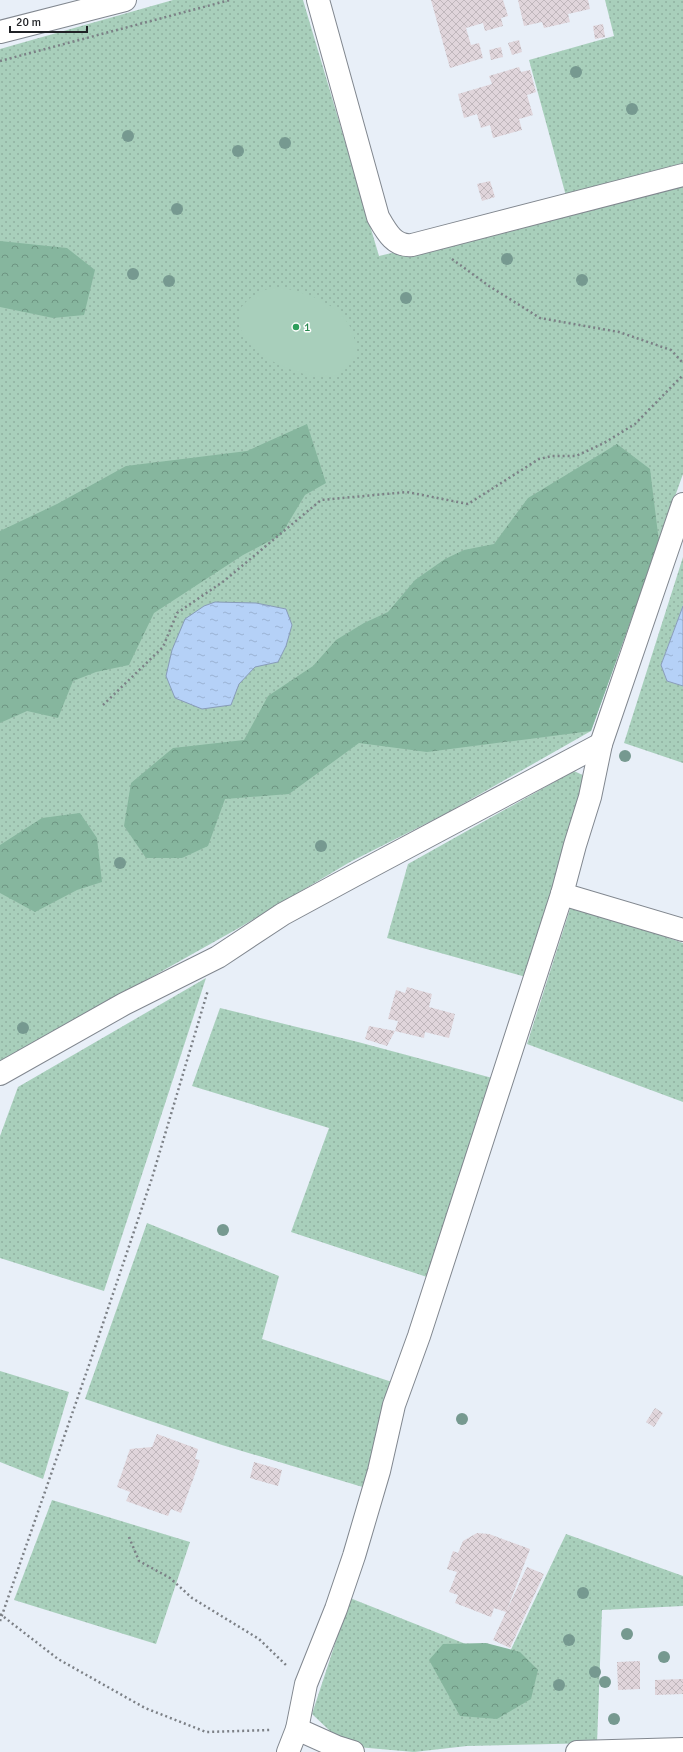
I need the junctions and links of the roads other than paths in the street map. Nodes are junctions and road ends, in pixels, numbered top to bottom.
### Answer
1 (125, 0) edge
2 (318, 0) edge
3 (0, 32) edge
4 (683, 175) edge
5 (683, 504) edge
6 (601, 744) junction
7 (562, 894) junction
8 (683, 930) edge
9 (0, 1074) edge
10 (298, 1728) junction
11 (683, 1749) edge
12 (288, 1752) edge
13 (353, 1752) edge
14 (577, 1752) edge

1 - 3 street
2 - 4 street
5 - 6 street
6 - 7 street
6 - 9 street
7 - 8 street
7 - 10 street
10 - 12 street
10 - 13 street
11 - 14 street

